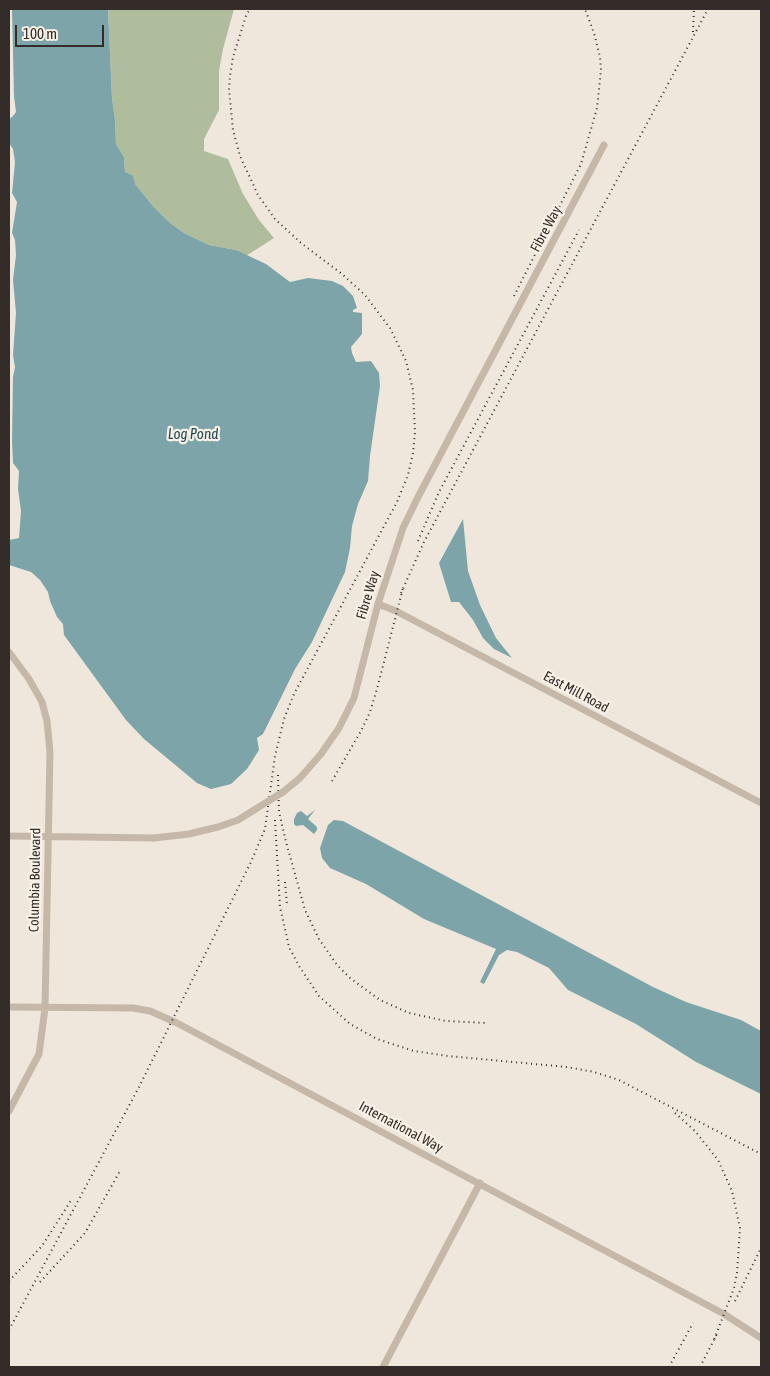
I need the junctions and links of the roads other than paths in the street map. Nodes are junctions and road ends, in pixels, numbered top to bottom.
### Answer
1 (604, 146) dead end
2 (378, 604) junction
3 (9, 652) edge
4 (761, 803) edge
5 (9, 836) edge
6 (48, 837) junction
7 (9, 1007) edge
8 (45, 1008) junction
9 (9, 1111) edge
10 (480, 1183) junction
11 (761, 1338) edge
12 (383, 1367) edge

1 - 2 street, Fibre Way
2 - 4 street, East Mill Road
2 - 6 street, Fibre Way, bridge
3 - 6 street, Columbia Boulevard
5 - 6 street, Fibre Way
6 - 8 street, Columbia Boulevard
7 - 8 street, International Way
8 - 9 street, Columbia Boulevard
8 - 10 street, International Way
10 - 11 street, International Way
10 - 12 street

